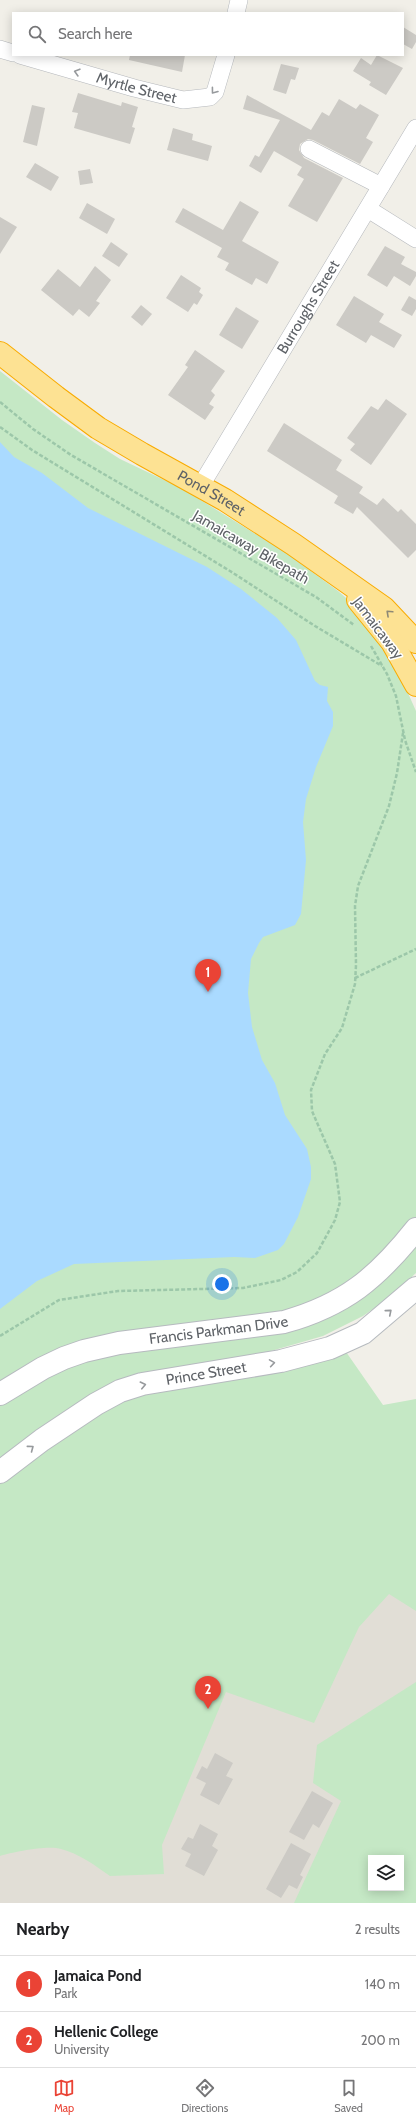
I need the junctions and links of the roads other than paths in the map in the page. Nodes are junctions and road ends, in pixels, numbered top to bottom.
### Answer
1 (239, 0) edge
2 (236, 12) edge
3 (0, 49) edge
4 (12, 53) edge
5 (23, 56) edge
6 (226, 56) edge
7 (416, 128) edge
8 (309, 149) dead end
9 (381, 186) junction
10 (368, 209) junction
11 (416, 239) edge
12 (0, 353) edge
13 (200, 487) junction
14 (335, 575) junction
15 (414, 635) edge
16 (416, 685) edge
17 (416, 1230) edge
18 (416, 1288) edge
19 (0, 1394) edge
20 (0, 1472) edge

1 - 2 street
3 - 4 street
6 -> 5 street, Myrtle Street
7 - 9 street, Burroughs Street
8 - 9 street
9 - 10 street, Burroughs Street
10 - 11 street
10 - 13 street, Burroughs Street
12 - 13 highway, Pond Street
13 - 14 highway, Pond Street
15 -> 14 highway, Pond Street
14 - 16 highway, Jamaicaway
17 - 19 main road, Francis Parkman Drive
20 -> 18 main road, Prince Street

